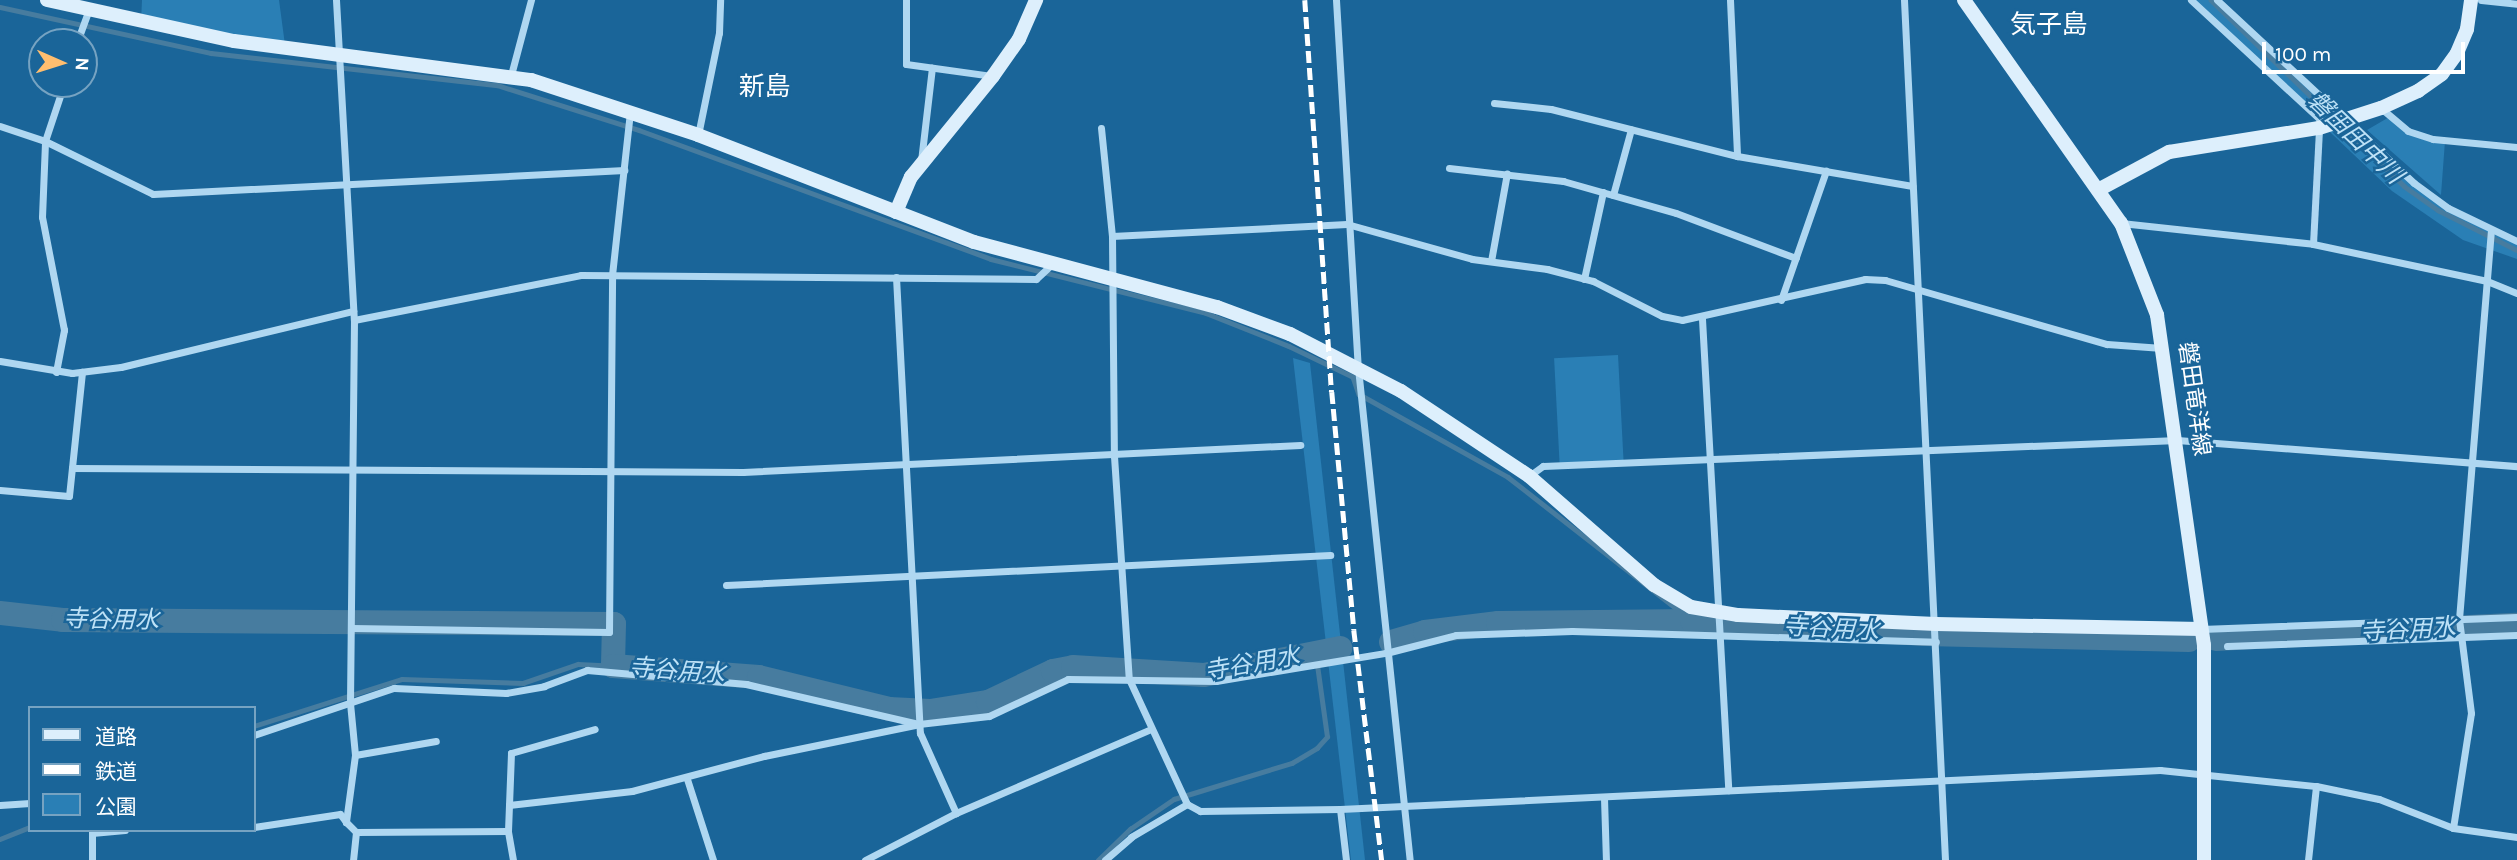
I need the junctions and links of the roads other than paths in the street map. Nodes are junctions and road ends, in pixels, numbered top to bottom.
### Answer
1 (47, 0) edge
2 (336, 0) edge
3 (531, 0) edge
4 (720, 0) edge
5 (906, 0) edge
6 (1036, 0) edge
7 (1336, 0) edge
8 (1730, 0) edge
9 (1904, 0) edge
10 (1964, 0) edge
11 (2190, 0) edge
12 (2217, 0) edge
13 (2470, 0) edge
14 (2481, 0) edge
15 (2517, 4) edge
16 (88, 11) junction
17 (83, 28) edge
18 (341, 55) junction
19 (932, 68) junction
20 (511, 75) junction
21 (993, 76) junction
22 (59, 98) edge
23 (1494, 103) dead end
24 (2381, 108) junction
25 (630, 113) junction
26 (2333, 124) junction
27 (0, 126) edge
28 (1101, 128) dead end
29 (1631, 129) junction
30 (698, 135) junction
31 (45, 141) junction
32 (2517, 147) edge
33 (1737, 156) junction
34 (921, 165) junction
35 (1449, 169) dead end
36 (624, 170) junction
37 (1826, 172) junction
38 (1507, 173) junction
39 (346, 183) junction
40 (1912, 186) junction
41 (2098, 190) junction
42 (1603, 192) junction
43 (1613, 195) junction
44 (896, 212) junction
45 (1347, 223) junction
46 (2121, 223) junction
47 (2491, 230) junction
48 (1112, 236) junction
49 (2517, 241) edge
50 (2313, 244) junction
51 (1796, 258) junction
52 (1491, 261) junction
53 (1051, 265) junction
54 (612, 275) junction
55 (896, 277) junction
56 (1584, 279) junction
57 (2487, 281) junction
58 (1112, 282) junction
59 (1916, 288) junction
60 (2517, 293) edge
61 (1781, 300) junction
62 (354, 315) junction
63 (1702, 319) junction
64 (2164, 348) junction
65 (0, 361) edge
66 (1358, 368) junction
67 (56, 372) junction
68 (82, 372) junction
69 (2177, 440) junction
70 (1300, 445) dead end
71 (1926, 449) junction
72 (1114, 456) junction
73 (1708, 459) junction
74 (2473, 464) junction
75 (906, 465) junction
76 (2517, 466) edge
77 (72, 468) junction
78 (353, 470) junction
79 (611, 472) junction
80 (1529, 476) junction
81 (0, 490) edge
82 (1330, 555) dead end
83 (1124, 565) junction
84 (911, 576) junction
85 (726, 585) dead end
86 (1717, 614) junction
87 (2517, 617) edge
88 (2459, 619) junction
89 (1936, 624) junction
90 (352, 628) junction
91 (2201, 629) junction
92 (2517, 635) edge
93 (1721, 636) junction
94 (2459, 638) junction
95 (1936, 642) junction
96 (2227, 646) dead end
97 (1386, 653) junction
98 (1129, 679) junction
99 (350, 703) junction
100 (919, 724) junction
101 (596, 729) dead end
102 (1151, 729) junction
103 (256, 734) edge
104 (436, 740) dead end
105 (355, 755) junction
106 (2205, 772) junction
107 (687, 779) junction
108 (1941, 782) junction
109 (2316, 786) junction
110 (1728, 790) junction
111 (1604, 798) junction
112 (28, 803) edge
113 (1187, 804) junction
114 (0, 805) edge
115 (509, 805) junction
116 (1404, 805) junction
117 (1340, 810) junction
118 (956, 813) junction
119 (346, 822) junction
120 (256, 827) edge
121 (2453, 828) junction
122 (508, 831) junction
123 (92, 832) edge
124 (356, 832) junction
125 (2517, 837) edge
126 (92, 860) edge
127 (353, 860) edge
128 (513, 860) edge
129 (713, 860) edge
130 (865, 860) edge
131 (1105, 860) edge
132 (1346, 860) edge
133 (1410, 860) edge
134 (1606, 860) edge
135 (1945, 860) edge
136 (2204, 860) edge
137 (2308, 860) edge

1 - 16 street
2 - 18 street
3 - 20 street
4 - 30 street
5 - 19 street
6 - 21 street
7 - 45 street
8 - 33 street
9 - 40 street
10 - 41 street, 磐田竜洋線
11 - 26 street
12 - 26 street
13 - 24 street
14 - 15 street
16 - 17 street
16 - 18 street
18 - 20 street
18 - 39 street
19 - 21 street
19 - 34 street
20 - 25 street
21 - 34 street
22 - 31 street
23 - 29 street
24 - 26 street
24 - 32 street
25 - 30 street
25 - 36 street
26 - 41 street
26 - 47 street
26 - 50 street
27 - 31 street
28 - 48 street
29 - 33 street
29 - 43 street
30 - 44 street
31 - 39 street
31 - 67 street
33 - 37 street
34 - 44 street
35 - 38 street
36 - 39 street
36 - 54 street
37 - 40 street
37 - 51 street
38 - 42 street
38 - 52 street
39 - 62 street
40 - 59 street
41 - 46 street, 磐田竜洋線
42 - 43 street
42 - 56 street
43 - 51 street
44 - 53 street
45 - 48 street
45 - 52 street
45 - 66 street
46 - 50 street
46 - 64 street, 磐田竜洋線
47 - 49 street
47 - 57 street
48 - 58 street
50 - 57 street
51 - 61 street
52 - 56 street
53 - 55 street
53 - 58 street
54 - 55 street
54 - 62 street
54 - 79 street
55 - 75 street
56 - 63 street
57 - 60 street
57 - 74 street
58 - 66 street
58 - 72 street
59 - 61 street
59 - 64 street
59 - 71 street
61 - 63 street
62 - 68 street
62 - 78 street
63 - 73 street
64 - 69 street, 磐田竜洋線
65 - 67 street
66 - 80 street
66 - 97 street
67 - 68 street
68 - 77 street
69 - 71 street
69 - 74 street
69 - 91 street, 磐田竜洋線
70 - 72 street
71 - 73 street
71 - 89 street
72 - 75 street
72 - 83 street
73 - 80 street
73 - 86 street
74 - 76 street
74 - 88 street
75 - 79 street
75 - 84 street
77 - 78 street
77 - 81 street
78 - 79 street
78 - 90 street
79 - 90 street
80 - 86 street
82 - 83 street
83 - 84 street
83 - 98 street
84 - 85 street
84 - 100 street
86 - 89 street
86 - 93 street
87 - 88 street
88 - 91 street
88 - 94 street
89 - 91 street
89 - 95 street
90 - 99 street
91 - 106 street, 磐田竜洋線
92 - 94 street
93 - 95 street
93 - 97 street
93 - 110 street
94 - 96 street
94 - 121 street
95 - 108 street
97 - 98 street
97 - 116 street
98 - 100 street
98 - 102 street
99 - 100 street
99 - 103 street
99 - 105 street
100 - 107 street
100 - 118 street
101 - 115 street
102 - 113 street
102 - 118 street
104 - 105 street
105 - 119 street
106 - 108 street
106 - 109 street
106 - 136 street, 磐田竜洋線
107 - 115 street
107 - 129 street
108 - 110 street
108 - 135 street
109 - 121 street
109 - 137 street
110 - 111 street
111 - 116 street
111 - 134 street
112 - 114 street
113 - 117 street
113 - 131 street
115 - 122 street
116 - 117 street
116 - 133 street
117 - 132 street
118 - 130 street
119 - 120 street
119 - 124 street
121 - 125 street
122 - 124 street
122 - 128 street
123 - 126 street
124 - 127 street

